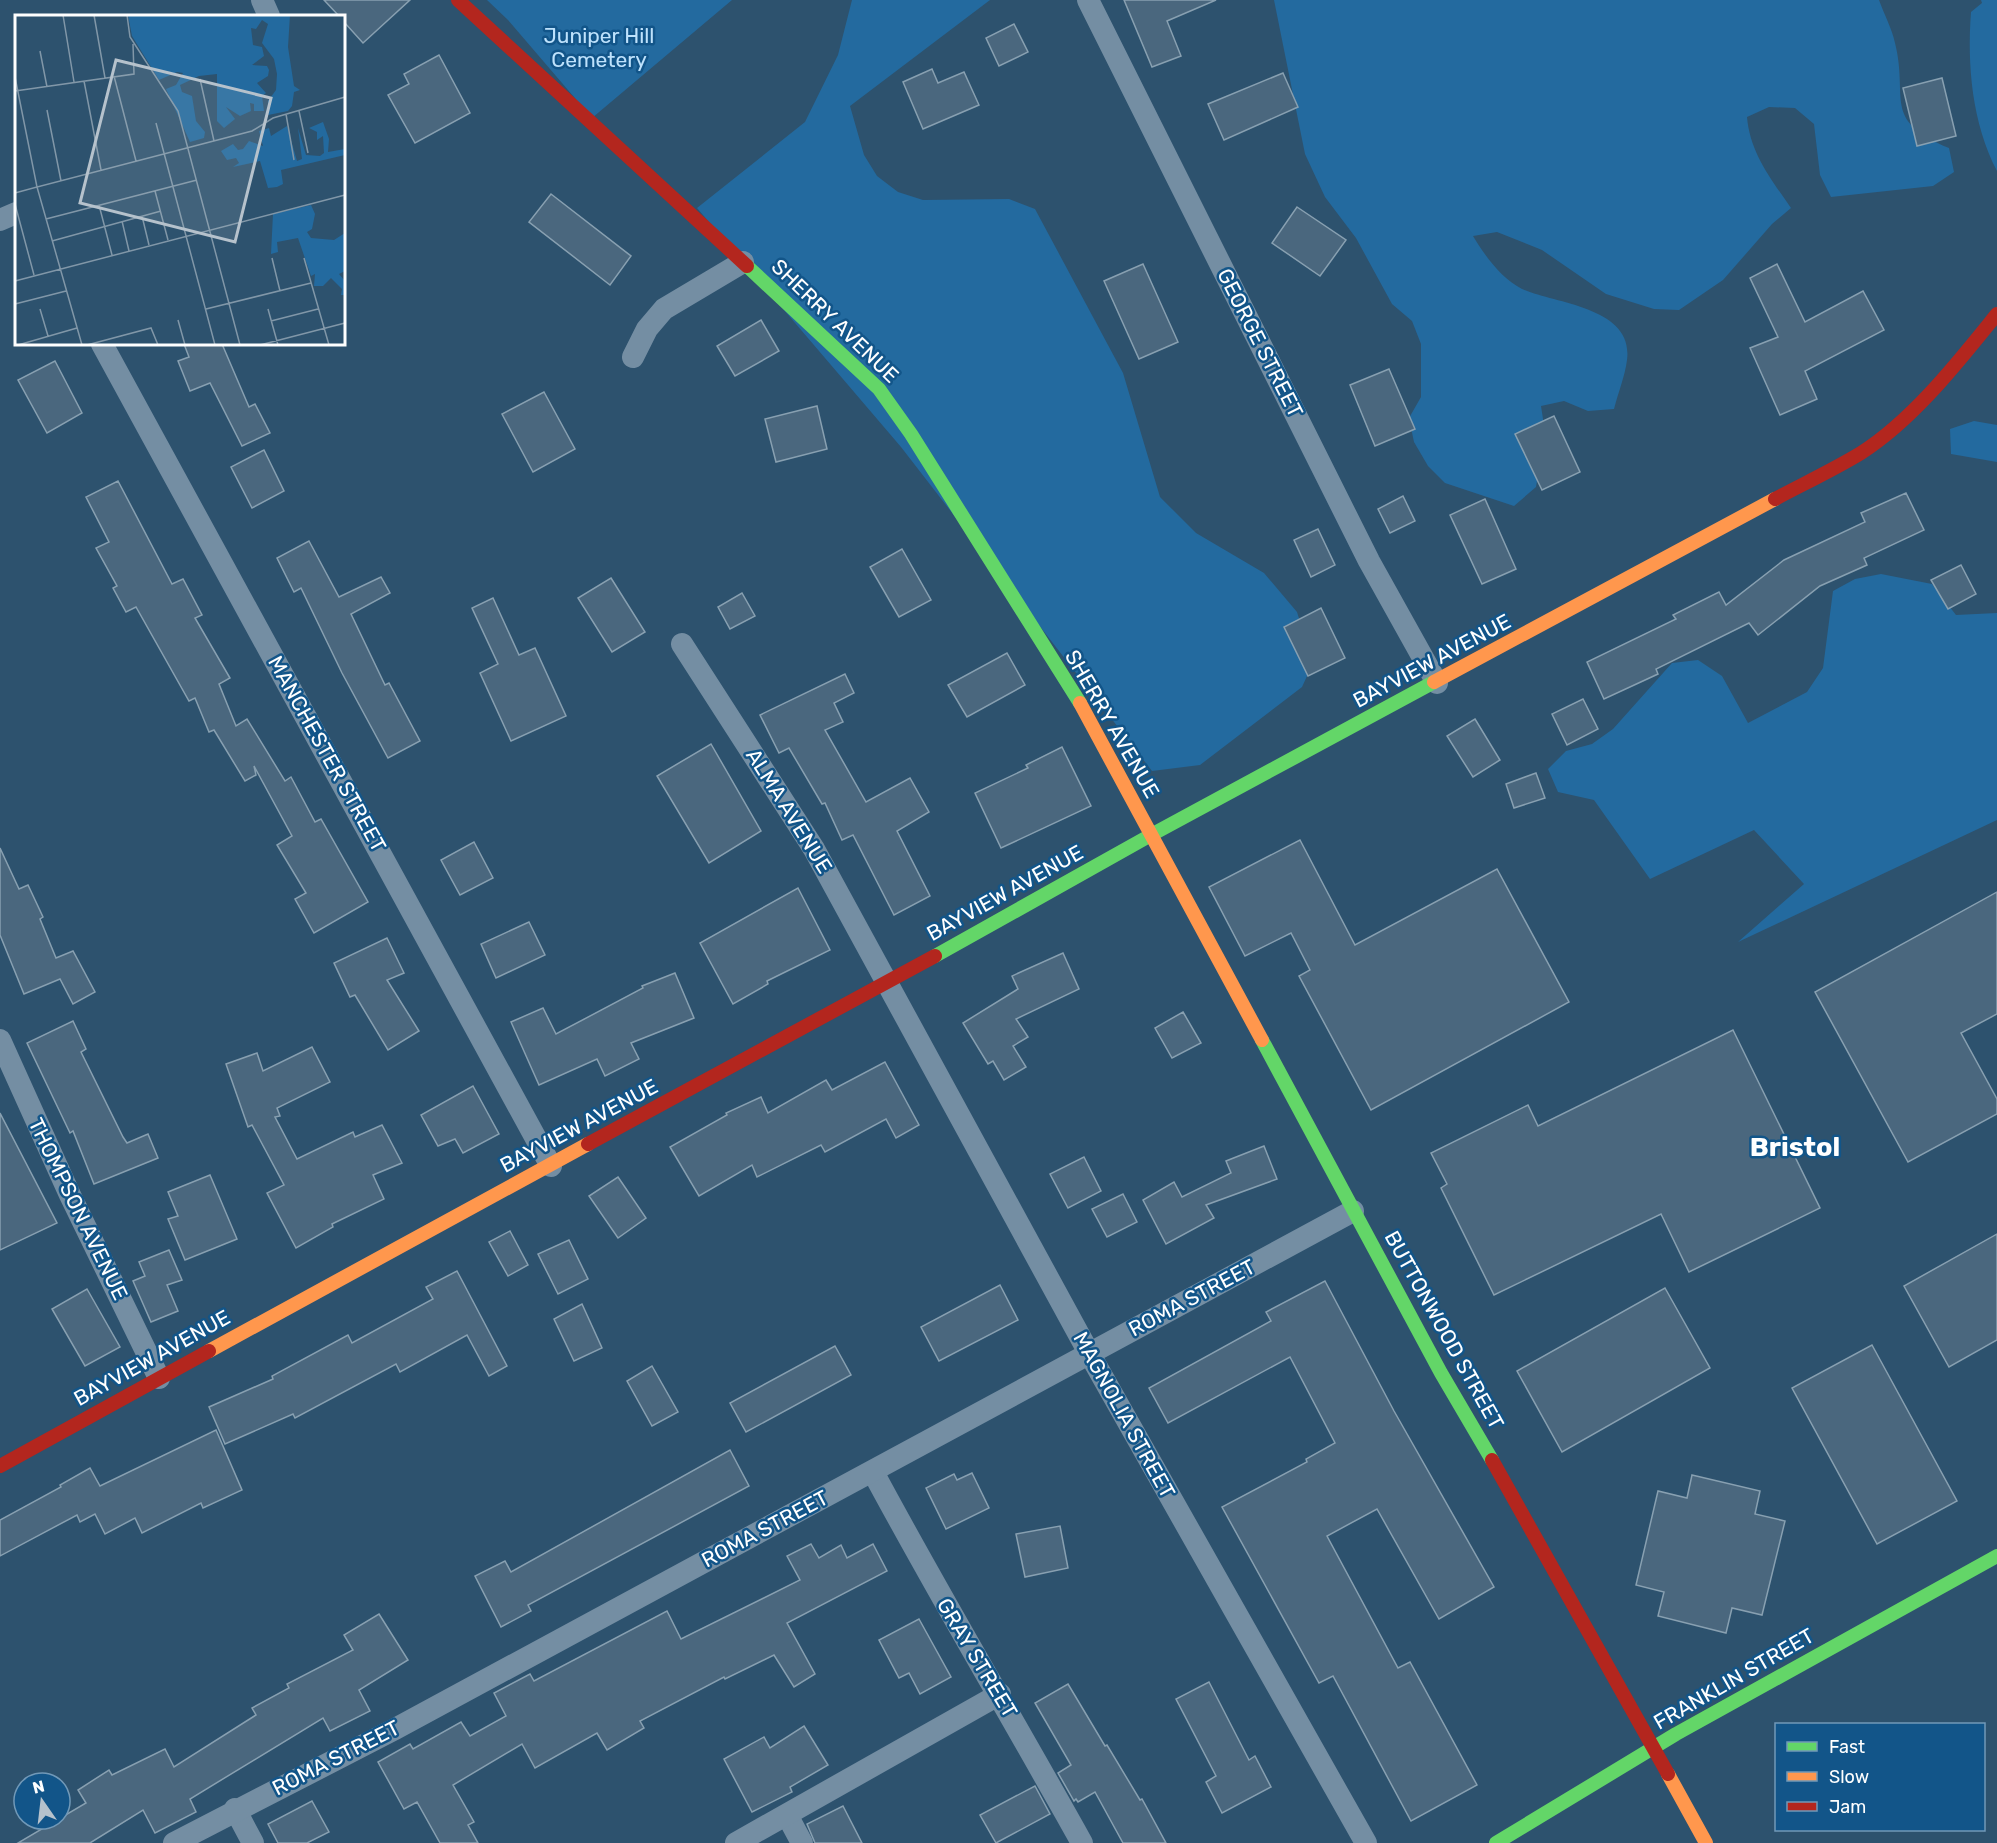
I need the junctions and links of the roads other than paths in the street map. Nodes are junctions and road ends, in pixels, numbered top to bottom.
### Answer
1 (262, 0) edge
2 (458, 0) edge
3 (1089, 0) edge
4 (269, 15) edge
5 (15, 213) edge
6 (0, 220) edge
7 (743, 262) junction
8 (1997, 315) edge
9 (103, 345) edge
10 (633, 357) dead end
11 (682, 644) dead end
12 (1437, 683) junction
13 (1151, 835) junction
14 (888, 982) junction
15 (0, 1040) edge
16 (551, 1166) junction
17 (1353, 1211) junction
18 (1089, 1353) junction
19 (159, 1377) junction
20 (0, 1466) edge
21 (873, 1472) junction
22 (1997, 1556) edge
23 (1000, 1694) junction
24 (1654, 1749) junction
25 (235, 1809) junction
26 (787, 1815) junction
27 (174, 1843) edge
28 (253, 1843) edge
29 (736, 1843) edge
30 (802, 1843) edge
31 (1082, 1843) edge
32 (1366, 1843) edge
33 (1496, 1843) edge
34 (1706, 1843) edge

1 - 4 street
2 - 7 street, SHERRY AVENUE
3 - 12 street, GEORGE STREET
5 - 6 street
7 - 10 street
7 - 13 street, SHERRY AVENUE
8 - 12 street, BAYVIEW AVENUE
9 - 16 street, MANCHESTER STREET
11 - 14 street, ALMA AVENUE
12 - 13 street, BAYVIEW AVENUE
13 - 14 street, BAYVIEW AVENUE
13 - 17 street, BUTTONWOOD STREET
14 - 16 street, BAYVIEW AVENUE
14 - 18 street, MAGNOLIA STREET
15 - 19 street, THOMPSON AVENUE
16 - 19 street, BAYVIEW AVENUE
17 - 18 street, ROMA STREET
17 - 24 street, BUTTONWOOD STREET
18 - 21 street, ROMA STREET
18 - 32 street, MAGNOLIA STREET
19 - 20 street, BAYVIEW AVENUE
21 - 23 street, GRAY STREET
21 - 25 street, ROMA STREET
22 - 24 street, FRANKLIN STREET
23 - 26 street
23 - 31 street, GRAY STREET
24 - 33 street, FRANKLIN STREET
24 - 34 street, BUTTONWOOD STREET
25 - 27 street, ROMA STREET
25 - 28 street
26 - 29 street
26 - 30 street

